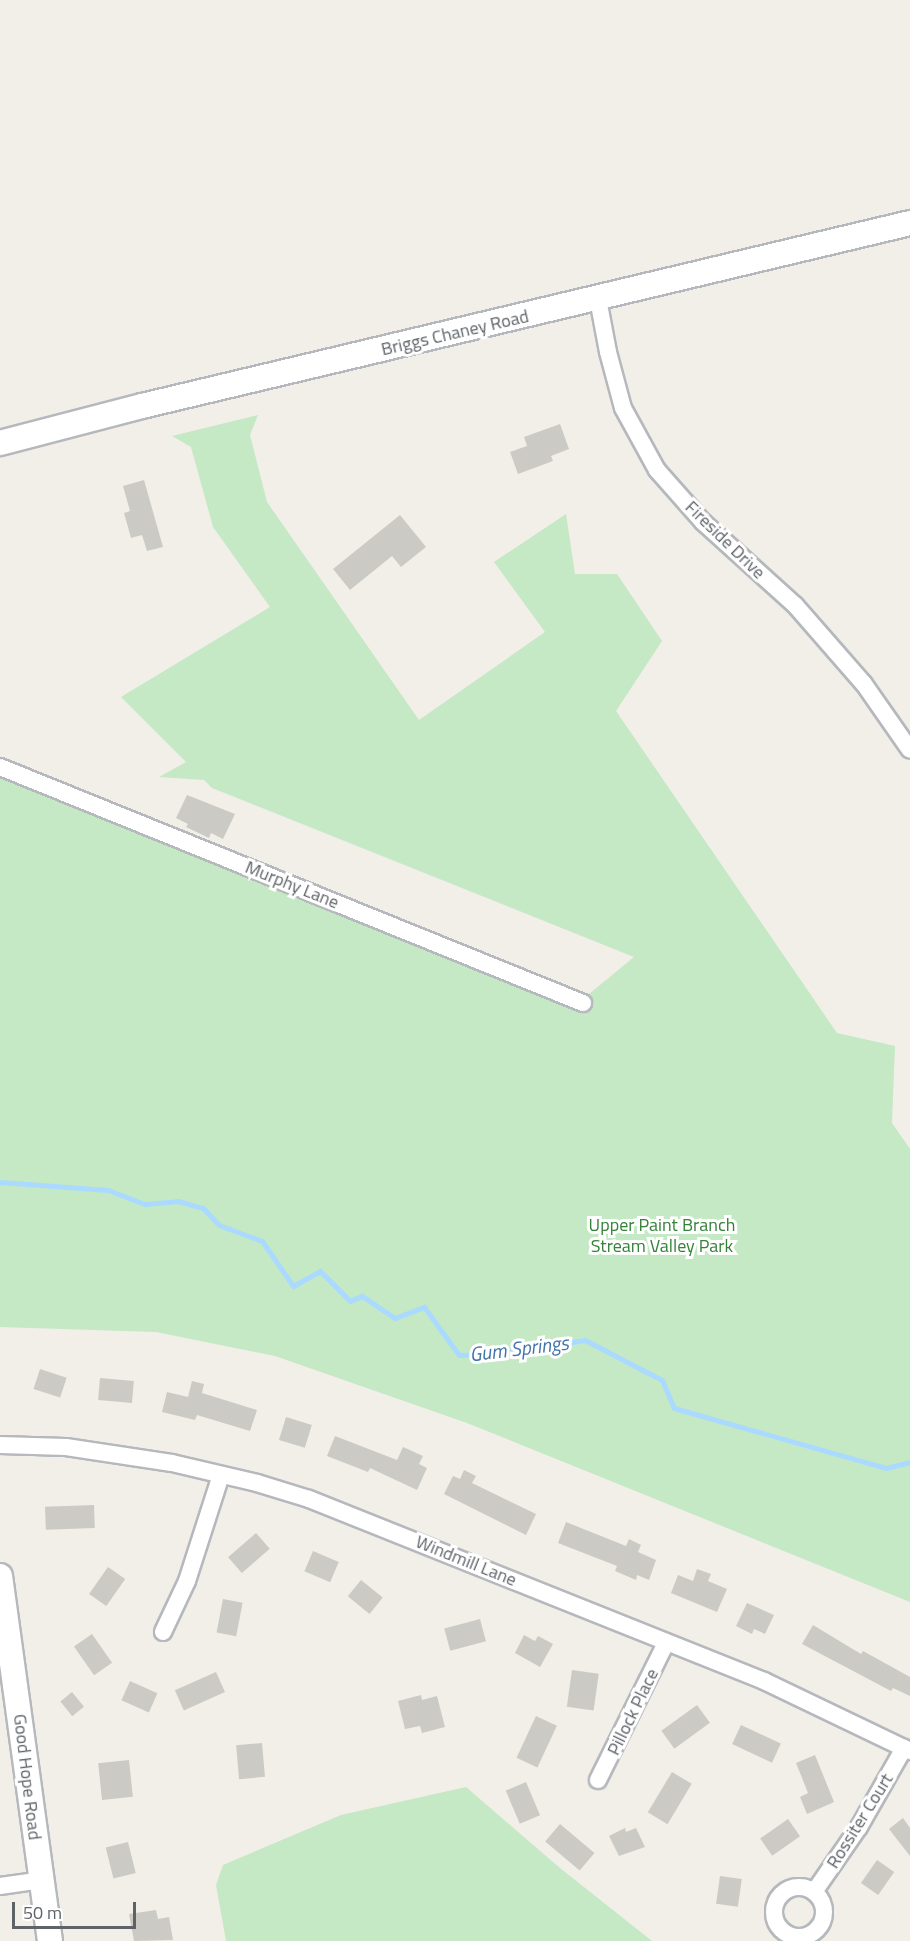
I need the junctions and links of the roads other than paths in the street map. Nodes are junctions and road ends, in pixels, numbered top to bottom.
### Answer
1 (910, 223) edge
2 (598, 299) junction
3 (0, 443) edge
4 (910, 750) edge
5 (0, 767) edge
6 (583, 1003) dead end
7 (0, 1445) edge
8 (222, 1474) junction
9 (0, 1576) edge
10 (163, 1632) dead end
11 (666, 1642) junction
12 (907, 1749) edge
13 (598, 1780) dead end
14 (42, 1880) junction
15 (0, 1887) edge
16 (814, 1892) dead end
17 (50, 1941) edge

1 - 2 main road, Briggs Chaney Road
2 - 3 main road, Briggs Chaney Road
2 - 4 street, Fireside Drive
5 - 6 street, Murphy Lane
7 - 8 street, Windmill Lane
8 - 10 street
8 - 11 street, Windmill Lane
9 - 14 main road, Good Hope Road
11 - 12 street, Windmill Lane
11 - 13 street, Pillock Place
12 - 16 street, Rossiter Court
14 - 15 street
14 - 17 main road, Good Hope Road

